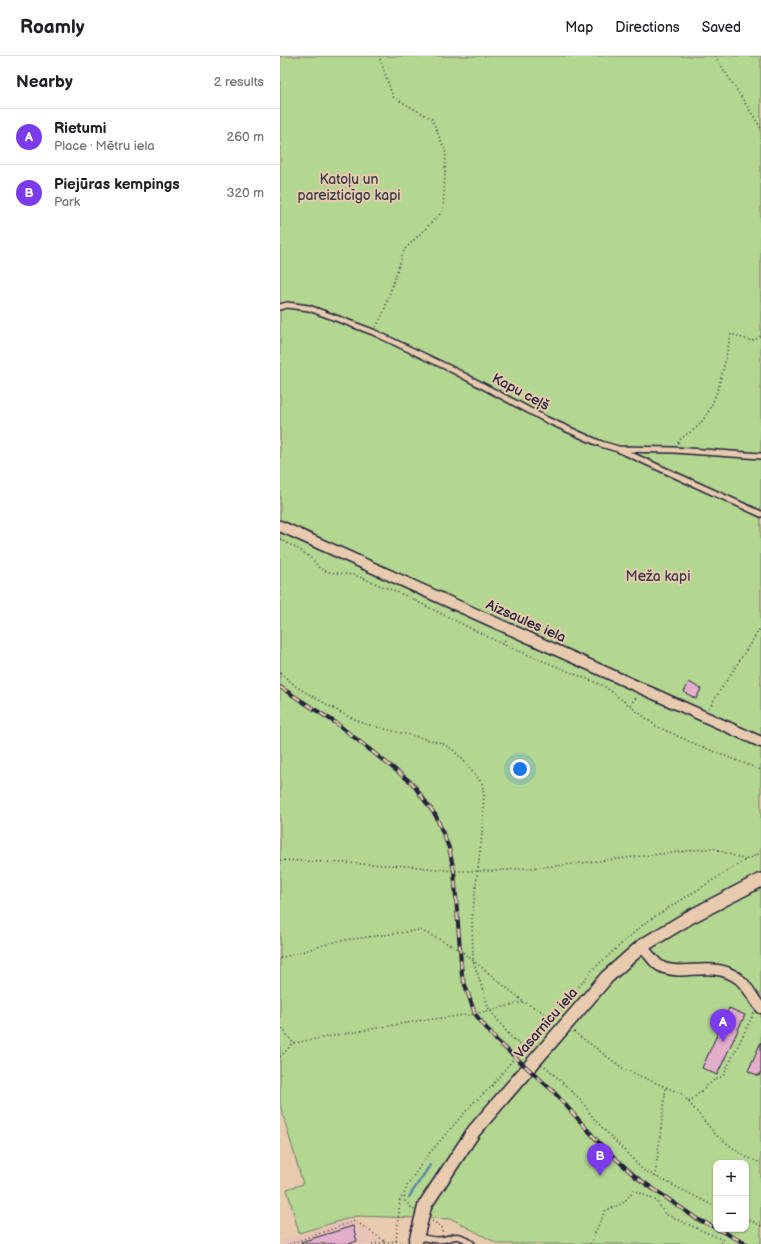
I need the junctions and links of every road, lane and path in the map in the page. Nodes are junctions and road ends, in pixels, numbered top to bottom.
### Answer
1 (379, 56) edge
2 (715, 56) edge
3 (761, 128) edge
4 (280, 307) edge
5 (373, 332) junction
6 (761, 336) edge
7 (618, 449) junction
8 (674, 450) junction
9 (761, 456) edge
10 (761, 514) edge
11 (280, 526) edge
12 (280, 539) edge
13 (761, 627) edge
14 (280, 673) edge
15 (703, 716) junction
16 (761, 742) edge
17 (761, 770) edge
18 (280, 860) edge
19 (745, 860) dead end
20 (478, 870) junction
21 (761, 880) edge
22 (642, 946) junction
23 (280, 958) edge
24 (474, 960) junction
25 (524, 1002) dead end
26 (759, 1006) edge
27 (280, 1025) edge
28 (293, 1043) dead end
29 (536, 1059) junction
30 (666, 1086) dead end
31 (689, 1102) dead end
32 (654, 1177) junction
33 (404, 1195) dead end
34 (713, 1206) edge
35 (749, 1220) edge
36 (761, 1226) edge
37 (396, 1241) junction
38 (414, 1241) edge
39 (386, 1242) junction
40 (439, 1242) edge
41 (289, 1244) edge
42 (372, 1244) edge
43 (472, 1244) edge
44 (590, 1244) edge
45 (719, 1244) edge

1 - 5 path
2 - 3 path
4 - 5 lane, Kapu ceļš
5 - 7 lane, Kapu ceļš
6 - 8 path
7 - 8 lane, Kapu ceļš
7 - 10 lane
8 - 9 lane, Kapu ceļš
11 - 15 street, Aizsaules iela
12 - 17 path
13 - 15 path
14 - 20 path
15 - 16 street, Aizsaules iela
18 - 20 path
19 - 20 path
20 - 24 path
21 - 22 street, Vasarnīcu iela
22 - 26 street
22 - 29 street, Vasarnīcu iela
23 - 24 path
24 - 25 path
24 - 29 path
26 - 31 path
27 - 28 path
29 - 32 path
29 - 38 street, Vasarnīcu iela
30 - 32 path
32 - 34 path
33 - 37 path
35 - 36 path
37 - 38 path
37 - 39 path
38 - 40 lane
39 - 41 path
39 - 42 path
40 - 43 lane
44 - 45 path

